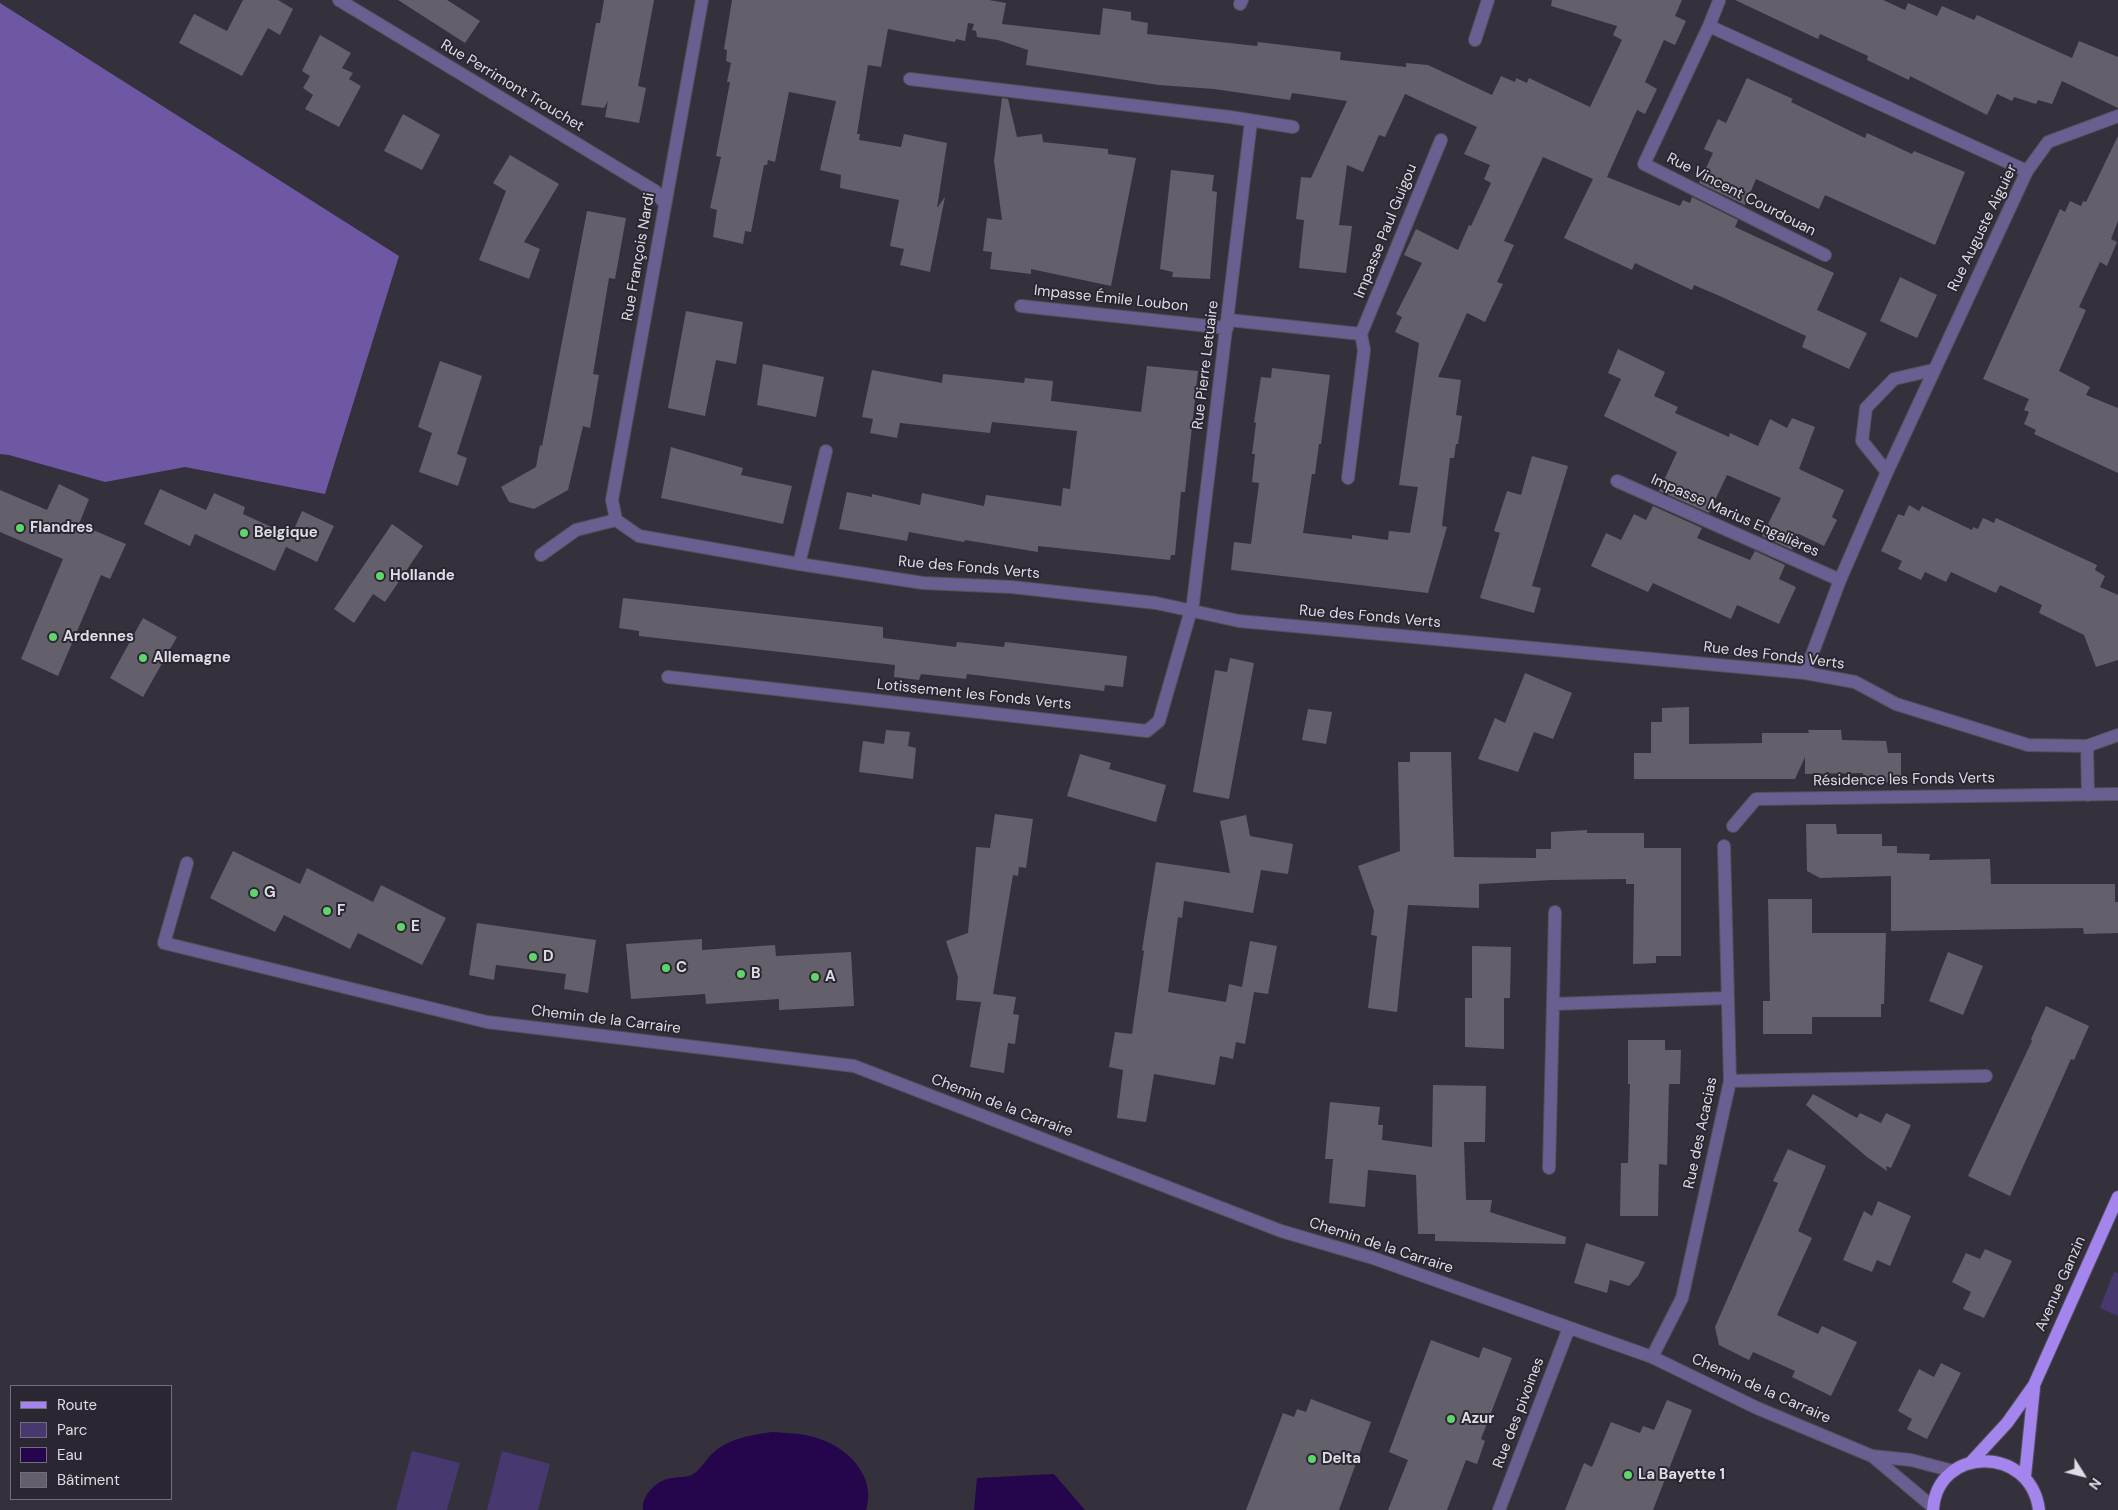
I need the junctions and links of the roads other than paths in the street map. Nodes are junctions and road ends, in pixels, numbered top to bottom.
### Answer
1 (339, 0) edge
2 (702, 0) edge
3 (1488, 0) edge
4 (1719, 1) edge
5 (1709, 26) junction
6 (1475, 40) dead end
7 (910, 79) dead end
8 (2118, 116) edge
9 (1251, 121) junction
10 (1293, 127) dead end
11 (1441, 140) dead end
12 (2027, 171) junction
13 (665, 204) junction
14 (1825, 256) dead end
15 (1022, 306) dead end
16 (1228, 324) junction
17 (1361, 334) junction
18 (1933, 370) junction
19 (826, 450) dead end
20 (1887, 472) junction
21 (1348, 478) dead end
22 (1617, 481) dead end
23 (616, 520) junction
24 (541, 555) dead end
25 (799, 564) junction
26 (1840, 580) junction
27 (1191, 612) junction
28 (1805, 673) junction
29 (668, 677) dead end
30 (2118, 735) edge
31 (2087, 746) junction
32 (2088, 794) junction
33 (2118, 794) edge
34 (1733, 826) dead end
35 (1724, 846) dead end
36 (188, 863) dead end
37 (1555, 912) dead end
38 (1728, 998) junction
39 (1553, 1004) junction
40 (1986, 1076) dead end
41 (1730, 1081) junction
42 (1549, 1168) dead end
43 (2118, 1196) edge
44 (1569, 1328) junction
45 (1652, 1356) junction
46 (2034, 1385) junction
47 (1872, 1456) junction
48 (1971, 1462) junction
49 (1953, 1471) junction
50 (2025, 1476) junction
51 (1933, 1508) edge
52 (1499, 1510) edge
53 (2040, 1510) edge

1 - 13 street, Rue Perrimont Trouchet
2 - 13 street, Rue François Nardi
3 - 6 street
4 - 5 street, Rue Vincent Courdouan
5 - 12 street
5 - 14 street, Rue Vincent Courdouan
7 - 9 street
8 - 12 street, Rue Auguste Aiguier
9 - 10 street
9 - 16 street, Rue Pierre Letuaire
11 - 17 street, Impasse Paul Guigou
12 - 18 street, Rue Auguste Aiguier
13 - 23 street, Rue François Nardi
15 - 16 street, Impasse Émile Loubon
16 - 17 street, Impasse Émile Loubon
16 - 27 street, Rue Pierre Letuaire
17 - 21 street
18 - 20 street, Rue Auguste Aiguier
18 - 20 street
19 - 25 street
20 - 26 street, Rue Auguste Aiguier
22 - 26 street, Impasse Marius Engalières
23 - 24 street
23 - 25 street, Rue des Fonds Verts
25 - 27 street, Rue des Fonds Verts
26 - 28 street, Rue Auguste Aiguier
27 - 28 street, Rue des Fonds Verts
27 - 29 street, Lotissement les Fonds Verts
28 - 31 street, Rue des Fonds Verts
30 - 31 street, Rue des Fonds Verts
31 - 32 street
32 - 33 street, Résidence les Fonds Verts
32 - 34 street, Résidence les Fonds Verts
35 - 38 street, Rue des Acacias
36 - 44 street, Chemin de la Carraire
37 - 39 street
38 - 39 street
38 - 41 street, Rue des Acacias
39 - 42 street
40 - 41 street
41 - 45 street, Rue des Acacias
43 - 46 main road, Avenue Ganzin
44 - 45 street, Chemin de la Carraire
44 - 52 street, Rue des pivoines
45 - 47 street, Chemin de la Carraire
46 - 48 main road, Avenue Ganzin
46 - 50 main road, Avenue Ganzin
47 - 49 street, Chemin de la Carraire
47 - 51 street, Chemin de la Carraire
48 - 49 main road
48 - 50 main road
49 - 51 main road
50 - 53 main road

